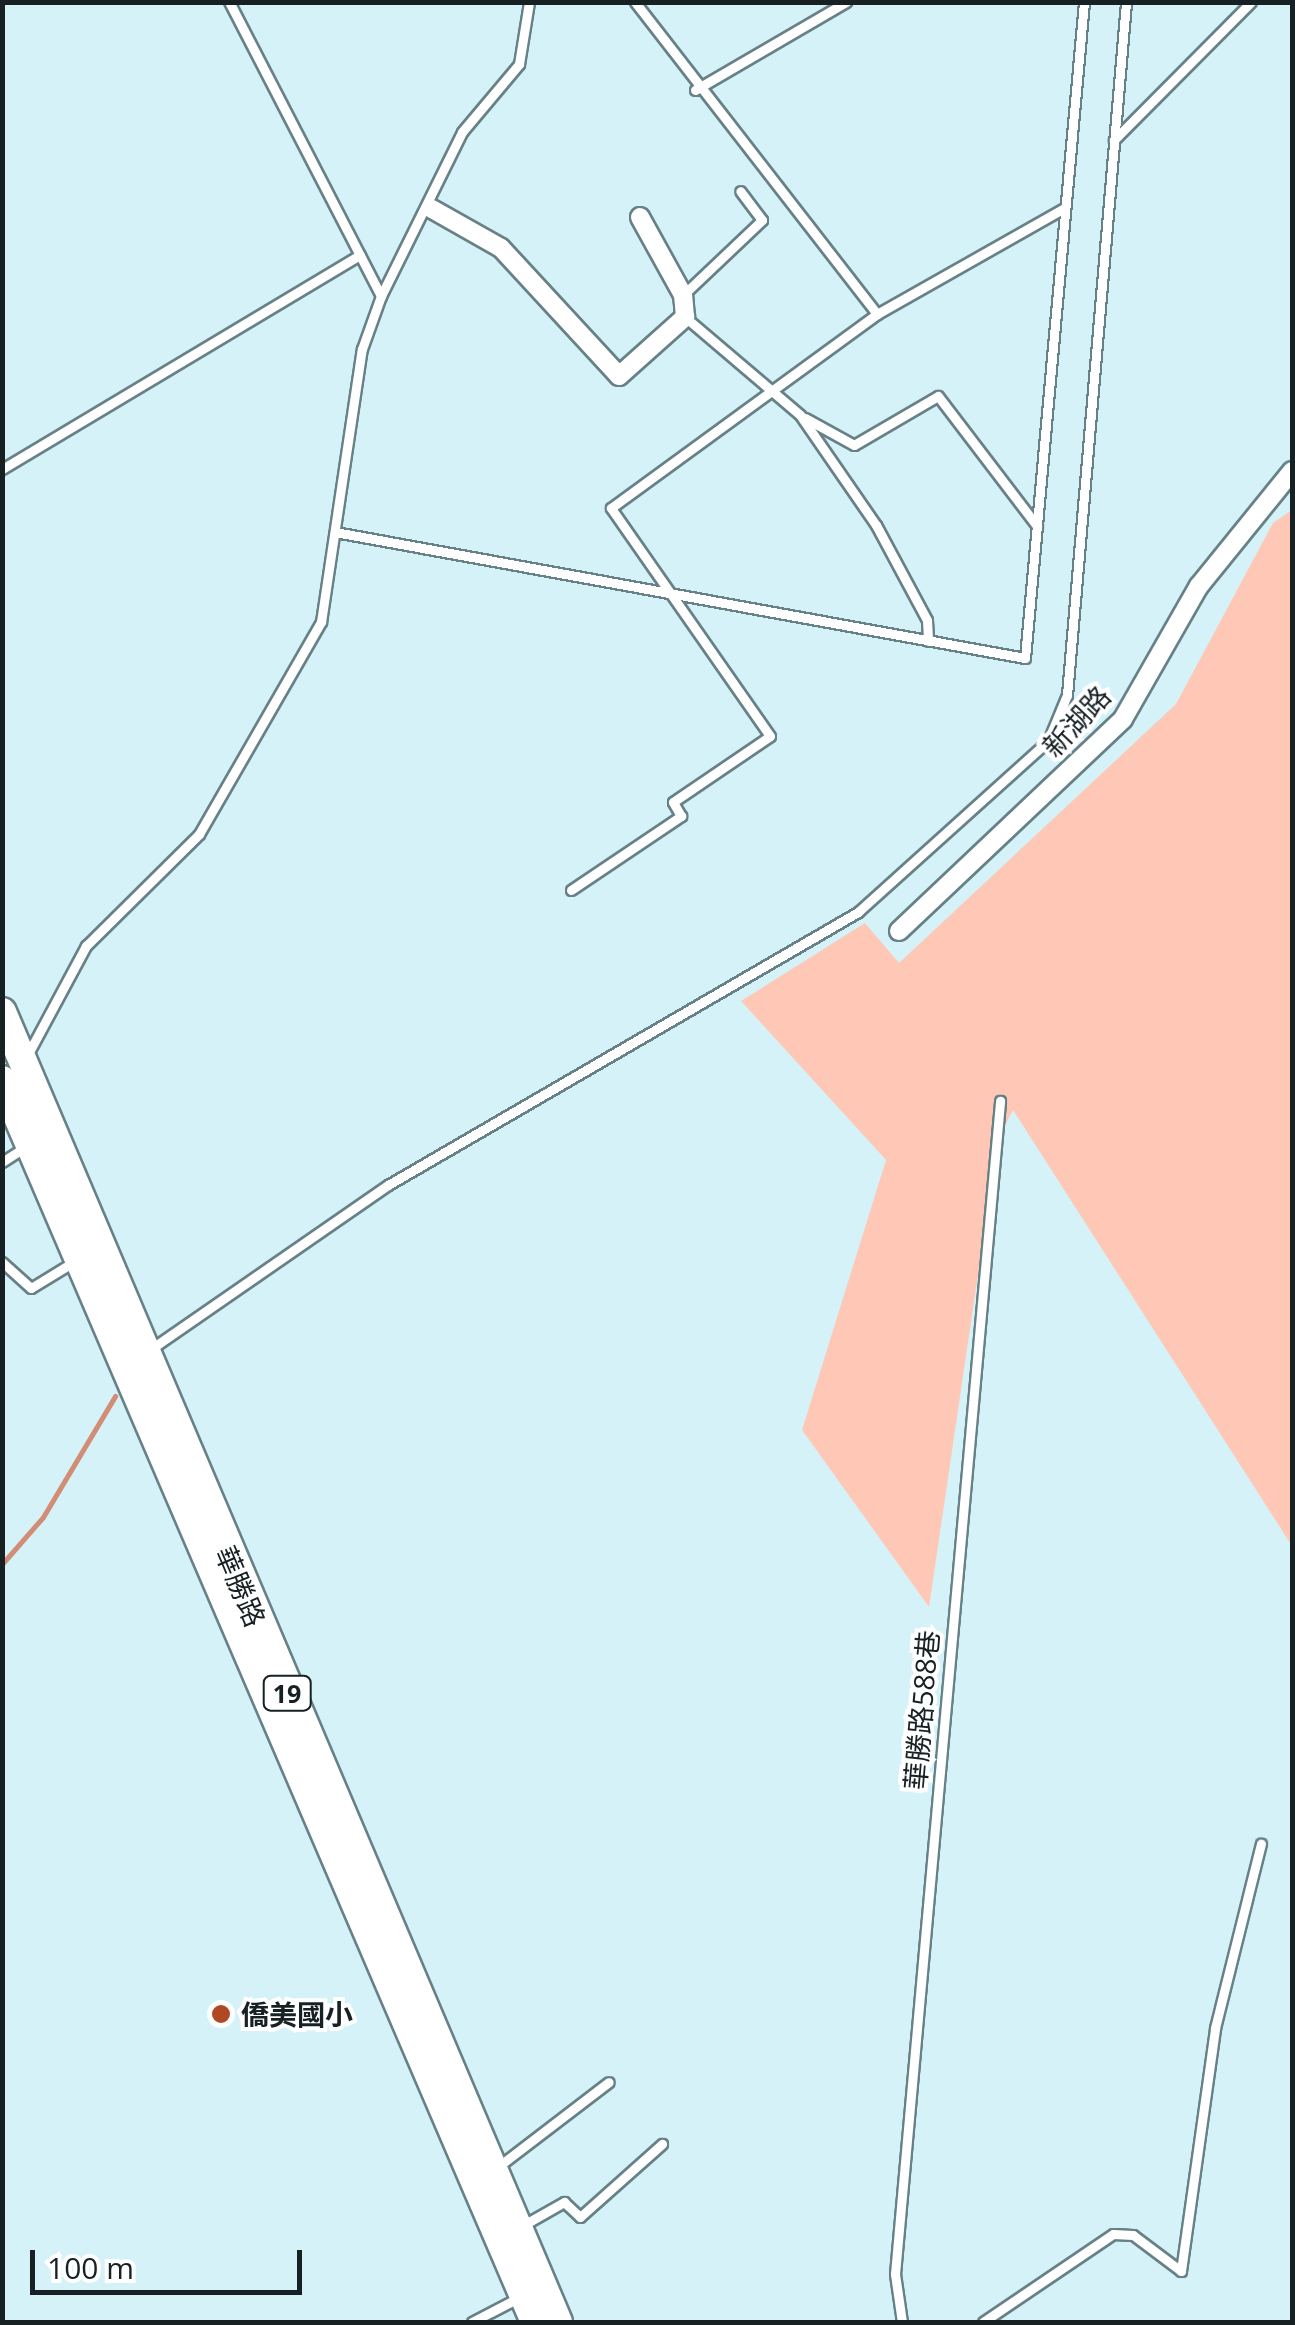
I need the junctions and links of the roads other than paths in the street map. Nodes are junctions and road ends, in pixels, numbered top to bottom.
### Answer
1 (230, 2) edge
2 (528, 2) edge
3 (635, 2) edge
4 (846, 2) edge
5 (1084, 2) edge
6 (1126, 2) edge
7 (1252, 2) edge
8 (695, 90) junction
9 (1114, 140) junction
10 (740, 191) dead end
11 (1064, 208) junction
12 (432, 210) junction
13 (640, 217) dead end
14 (360, 255) junction
15 (683, 294) junction
16 (381, 296) junction
17 (876, 314) junction
18 (685, 317) junction
19 (772, 385) junction
20 (800, 415) junction
21 (2, 469) edge
22 (1292, 471) edge
23 (1037, 526) junction
24 (335, 532) junction
25 (668, 588) junction
26 (928, 641) junction
27 (571, 890) dead end
28 (899, 931) dead end
29 (2, 1012) edge
30 (10, 1071) edge
31 (1000, 1102) dead end
32 (40, 1140) junction
33 (2, 1162) edge
34 (77, 1260) junction
35 (2, 1262) edge
36 (133, 1358) junction
37 (1261, 1844) dead end
38 (370, 1913) junction
39 (610, 2082) dead end
40 (662, 2144) dead end
41 (492, 2171) junction
42 (517, 2228) junction
43 (533, 2292) junction
44 (472, 2322) edge
45 (535, 2322) edge
46 (558, 2322) edge
47 (902, 2322) edge
48 (983, 2322) edge

1 - 14 lane
2 - 12 lane
3 - 8 lane
4 - 8 lane
5 - 11 lane
6 - 9 lane
7 - 9 lane
8 - 17 lane
9 - 36 lane
10 - 15 lane
11 - 17 lane
11 - 23 lane
12 - 16 lane
12 - 18 street
13 - 15 street
14 - 16 lane
14 - 21 lane
15 - 18 street
16 - 24 lane
17 - 19 lane
18 - 19 lane
19 - 20 lane
19 - 25 lane
20 - 23 lane
20 - 26 lane
22 - 28 street, 新湖路
23 - 26 lane
24 - 25 lane
24 - 30 lane
25 - 26 lane
25 - 27 lane
29 - 30 main road, 華勝路 / 19
30 - 32 main road, 華勝路 / 19
31 - 47 lane, 華勝路588巷
32 - 33 lane
32 - 34 main road, 華勝路 / 19
32 - 36 main road, 華勝路 / 19
34 - 35 lane
34 - 36 main road, 華勝路 / 19
36 - 38 main road, 華勝路 / 19
37 - 48 lane
38 - 41 main road, 華勝路 / 19
38 - 43 main road, 華勝路 / 19
39 - 41 lane
40 - 42 lane
41 - 42 main road, 華勝路 / 19
42 - 43 main road, 華勝路 / 19
43 - 44 lane
43 - 45 main road, 華勝路 / 19
43 - 46 main road, 華勝路 / 19

